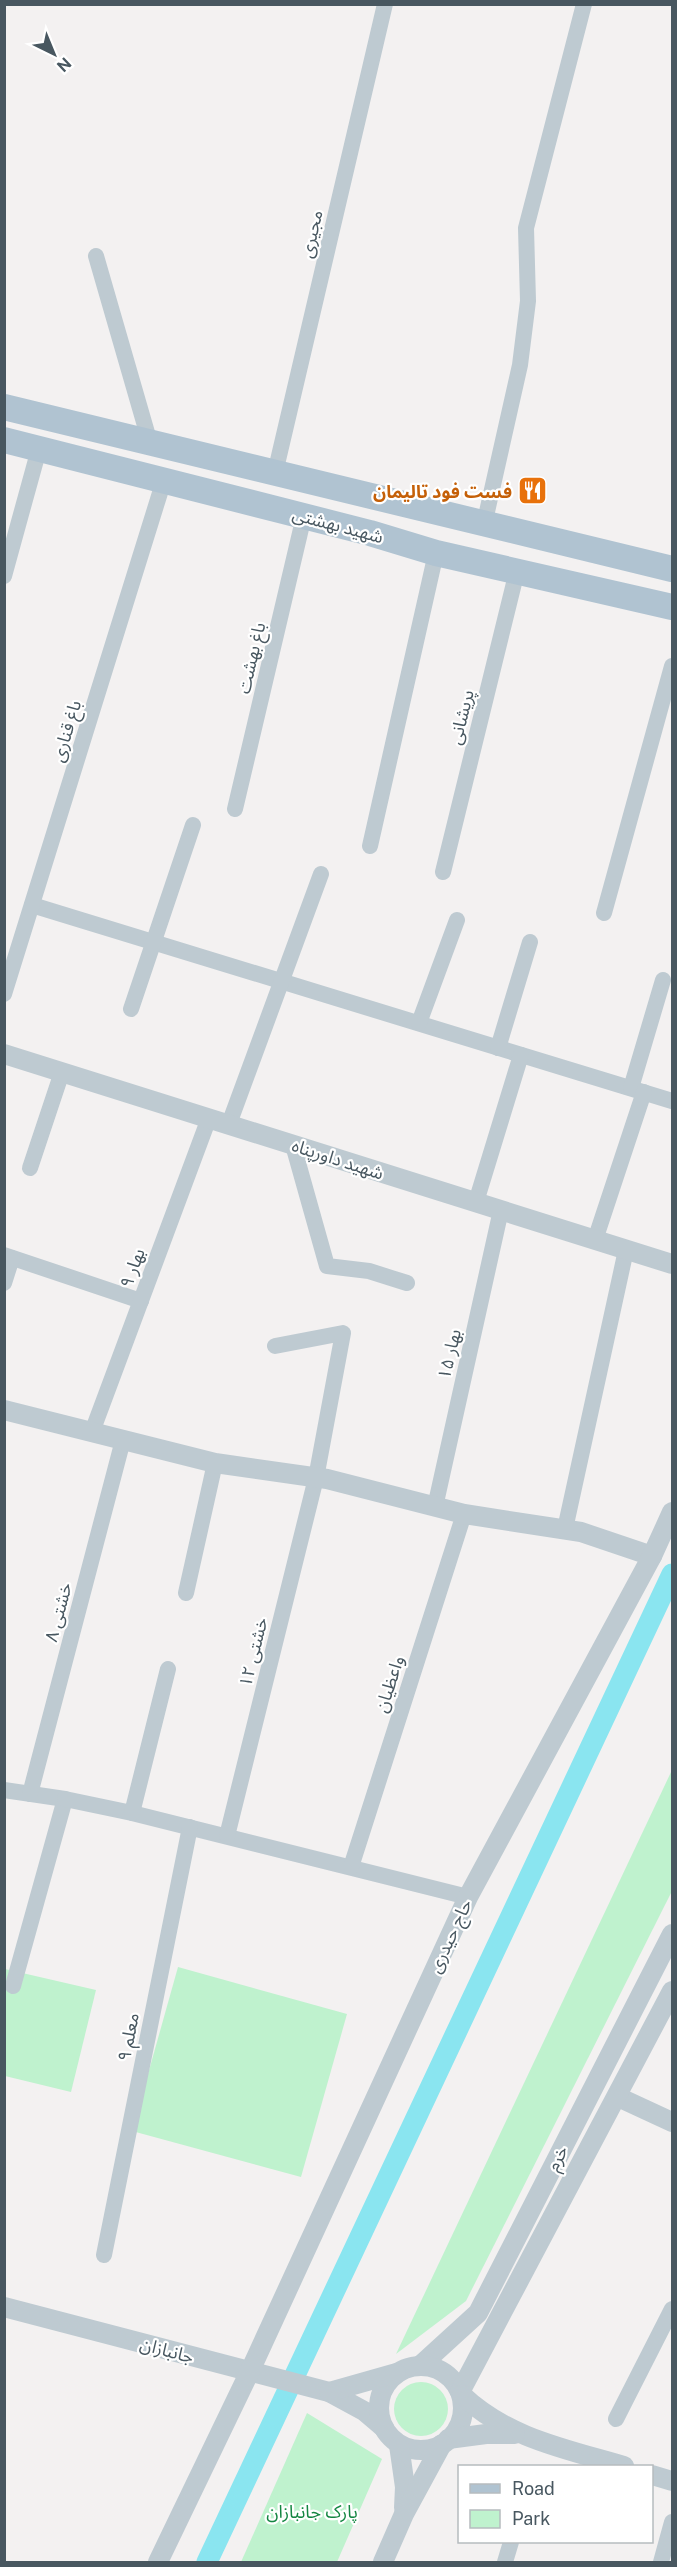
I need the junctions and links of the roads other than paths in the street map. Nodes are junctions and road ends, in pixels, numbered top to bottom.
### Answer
1 (385, 4) edge
2 (584, 4) edge
3 (96, 256) dead end
4 (4, 407) edge
5 (4, 440) edge
6 (150, 443) junction
7 (39, 449) junction
8 (275, 473) junction
9 (164, 480) junction
10 (304, 516) junction
11 (484, 525) junction
12 (436, 553) junction
13 (672, 569) edge
14 (517, 571) junction
15 (4, 576) edge
16 (672, 607) edge
17 (672, 666) edge
18 (235, 809) dead end
19 (193, 825) dead end
20 (370, 846) dead end
21 (443, 873) dead end
22 (321, 874) dead end
23 (32, 905) junction
24 (604, 913) dead end
25 (458, 920) dead end
26 (154, 942) junction
27 (530, 942) dead end
28 (663, 980) dead end
29 (281, 981) junction
30 (4, 994) edge
31 (131, 1009) dead end
32 (419, 1023) junction
33 (498, 1048) junction
34 (4, 1054) edge
35 (521, 1055) junction
36 (62, 1072) junction
37 (637, 1090) junction
38 (672, 1101) edge
39 (208, 1118) junction
40 (229, 1124) junction
41 (293, 1144) junction
42 (30, 1168) dead end
43 (476, 1202) junction
44 (501, 1210) junction
45 (595, 1239) junction
46 (626, 1250) junction
47 (8, 1256) edge
48 (672, 1264) edge
49 (4, 1283) edge
50 (407, 1283) dead end
51 (141, 1301) junction
52 (275, 1346) dead end
53 (4, 1410) edge
54 (93, 1432) junction
55 (123, 1440) junction
56 (215, 1463) junction
57 (316, 1478) junction
58 (435, 1507) junction
59 (672, 1512) edge
60 (464, 1514) junction
61 (565, 1529) junction
62 (652, 1556) junction
63 (186, 1593) dead end
64 (168, 1669) dead end
65 (4, 1790) edge
66 (30, 1794) junction
67 (65, 1799) junction
68 (132, 1813) junction
69 (190, 1827) junction
70 (227, 1836) junction
71 (351, 1867) junction
72 (468, 1897) junction
73 (672, 1934) edge
74 (13, 1986) dead end
75 (672, 1991) edge
76 (618, 2097) junction
77 (672, 2122) edge
78 (104, 2255) dead end
79 (4, 2307) edge
80 (672, 2309) edge
81 (478, 2313) junction
82 (498, 2322) junction
83 (421, 2365) junction
84 (250, 2372) junction
85 (396, 2373) junction
86 (329, 2392) junction
87 (461, 2394) junction
88 (616, 2419) dead end
89 (384, 2428) junction
90 (517, 2434) junction
91 (445, 2442) junction
92 (399, 2445) junction
93 (621, 2465) edge
94 (653, 2476) edge
95 (672, 2481) edge
96 (404, 2514) junction
97 (672, 2522) edge
98 (510, 2543) edge
99 (158, 2562) edge
100 (383, 2562) edge
101 (505, 2562) edge
102 (661, 2562) edge

1 - 8 street, مجیری
2 - 11 street
3 - 6 street
4 - 6 main road, شهید بهشتی
5 - 7 main road, شهید بهشتی
6 - 8 main road, شهید بهشتی
7 - 9 main road, شهید بهشتی
7 - 15 street
8 - 11 main road, شهید بهشتی
9 - 10 main road, شهید بهشتی
9 - 23 street, باغ قناری
10 - 12 main road, شهید بهشتی
10 - 18 street, باغ بهشت
11 - 13 main road, شهید بهشتی
12 - 14 main road, شهید بهشتی
12 - 20 street
14 - 16 main road, شهید بهشتی
14 - 21 street, پریشانی
17 - 24 street
19 - 26 street
22 - 29 street
23 - 26 street
23 - 30 street, باغ قناری
25 - 32 street
26 - 29 street
26 - 31 street
27 - 33 street
28 - 37 street
29 - 32 street
29 - 40 street
32 - 33 street
33 - 35 street
34 - 36 street, شهید داورپناه
35 - 37 street
35 - 43 street
36 - 39 street, شهید داورپناه
36 - 42 street
37 - 38 street
37 - 45 street
39 - 40 street, شهید داورپناه
39 - 51 street, بهار ۹
40 - 41 street, شهید داورپناه
41 - 43 street, شهید داورپناه
41 - 50 street
43 - 44 street, شهید داورپناه
44 - 45 street, شهید داورپناه
44 - 58 street, بهار ۱۵
45 - 46 street, شهید داورپناه
46 - 48 street, شهید داورپناه
46 - 61 street
47 - 49 street
47 - 51 street
51 - 54 street, بهار ۹
52 - 57 street, خشتی ۱۲
53 - 54 street
54 - 55 street
55 - 56 street
55 - 66 street, خشتی ۸
56 - 57 street
56 - 63 street
57 - 58 street
57 - 70 street, خشتی ۱۲
58 - 60 street
59 - 62 street, حاج حیدری
60 - 61 street
60 - 71 street, واعظیان
61 - 62 street
62 - 72 street, حاج حیدری
64 - 68 street
65 - 66 street
66 - 67 street
67 - 68 street
67 - 74 street
68 - 69 street
69 - 70 street
69 - 78 street, معلم ۹
70 - 71 street
71 - 72 street
72 - 84 street, حاج حیدری
73 - 81 street, خرم
75 - 76 street, خرم
76 - 77 street
76 - 82 street, خرم
79 - 84 street, جانبازان
80 - 88 street
81 - 82 street
81 - 83 street, خرم
82 - 87 street, خرم
83 - 85 street
83 - 87 street
84 - 86 street, جانبازان
84 - 99 street, حاج حیدری
85 - 86 street
85 - 89 street
86 - 89 street, جانبازان
87 - 90 street
87 - 91 street
89 - 92 street
90 - 91 street
90 - 93 street
91 - 92 street
91 - 96 street
92 - 96 street
94 - 95 street
96 - 100 street
97 - 102 street
98 - 101 street

